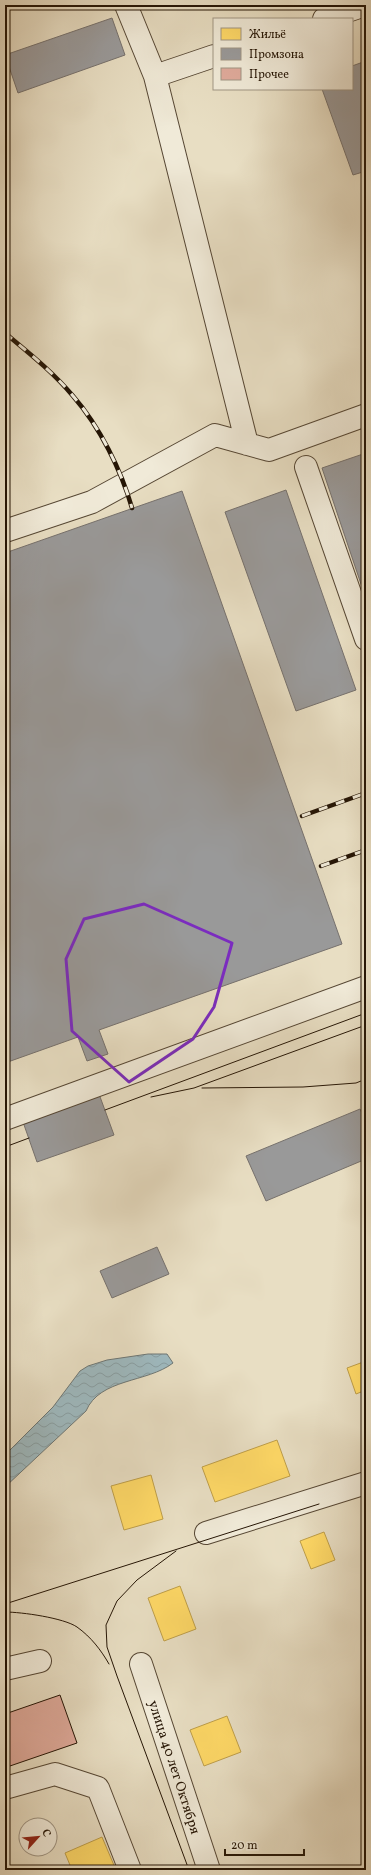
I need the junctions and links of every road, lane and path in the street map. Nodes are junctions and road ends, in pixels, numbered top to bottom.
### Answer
1 (126, 5) edge
2 (365, 5) edge
3 (327, 18) edge
4 (213, 56) edge
5 (155, 76) junction
6 (366, 415) edge
7 (247, 444) junction
8 (306, 467) dead end
9 (5, 531) edge
10 (366, 639) edge
11 (366, 987) edge
12 (5, 1119) edge
13 (366, 1483) edge
14 (206, 1533) dead end
15 (40, 1661) dead end
16 (141, 1664) dead end
17 (5, 1669) edge
18 (5, 1788) edge
19 (130, 1870) edge
20 (209, 1870) edge

1 - 5 street
2 - 3 street
4 - 5 street
5 - 7 street
6 - 7 street
7 - 9 street
8 - 10 street
11 - 12 street
13 - 14 street
15 - 17 street
16 - 20 street, улица 40 лет Октября
18 - 19 street

